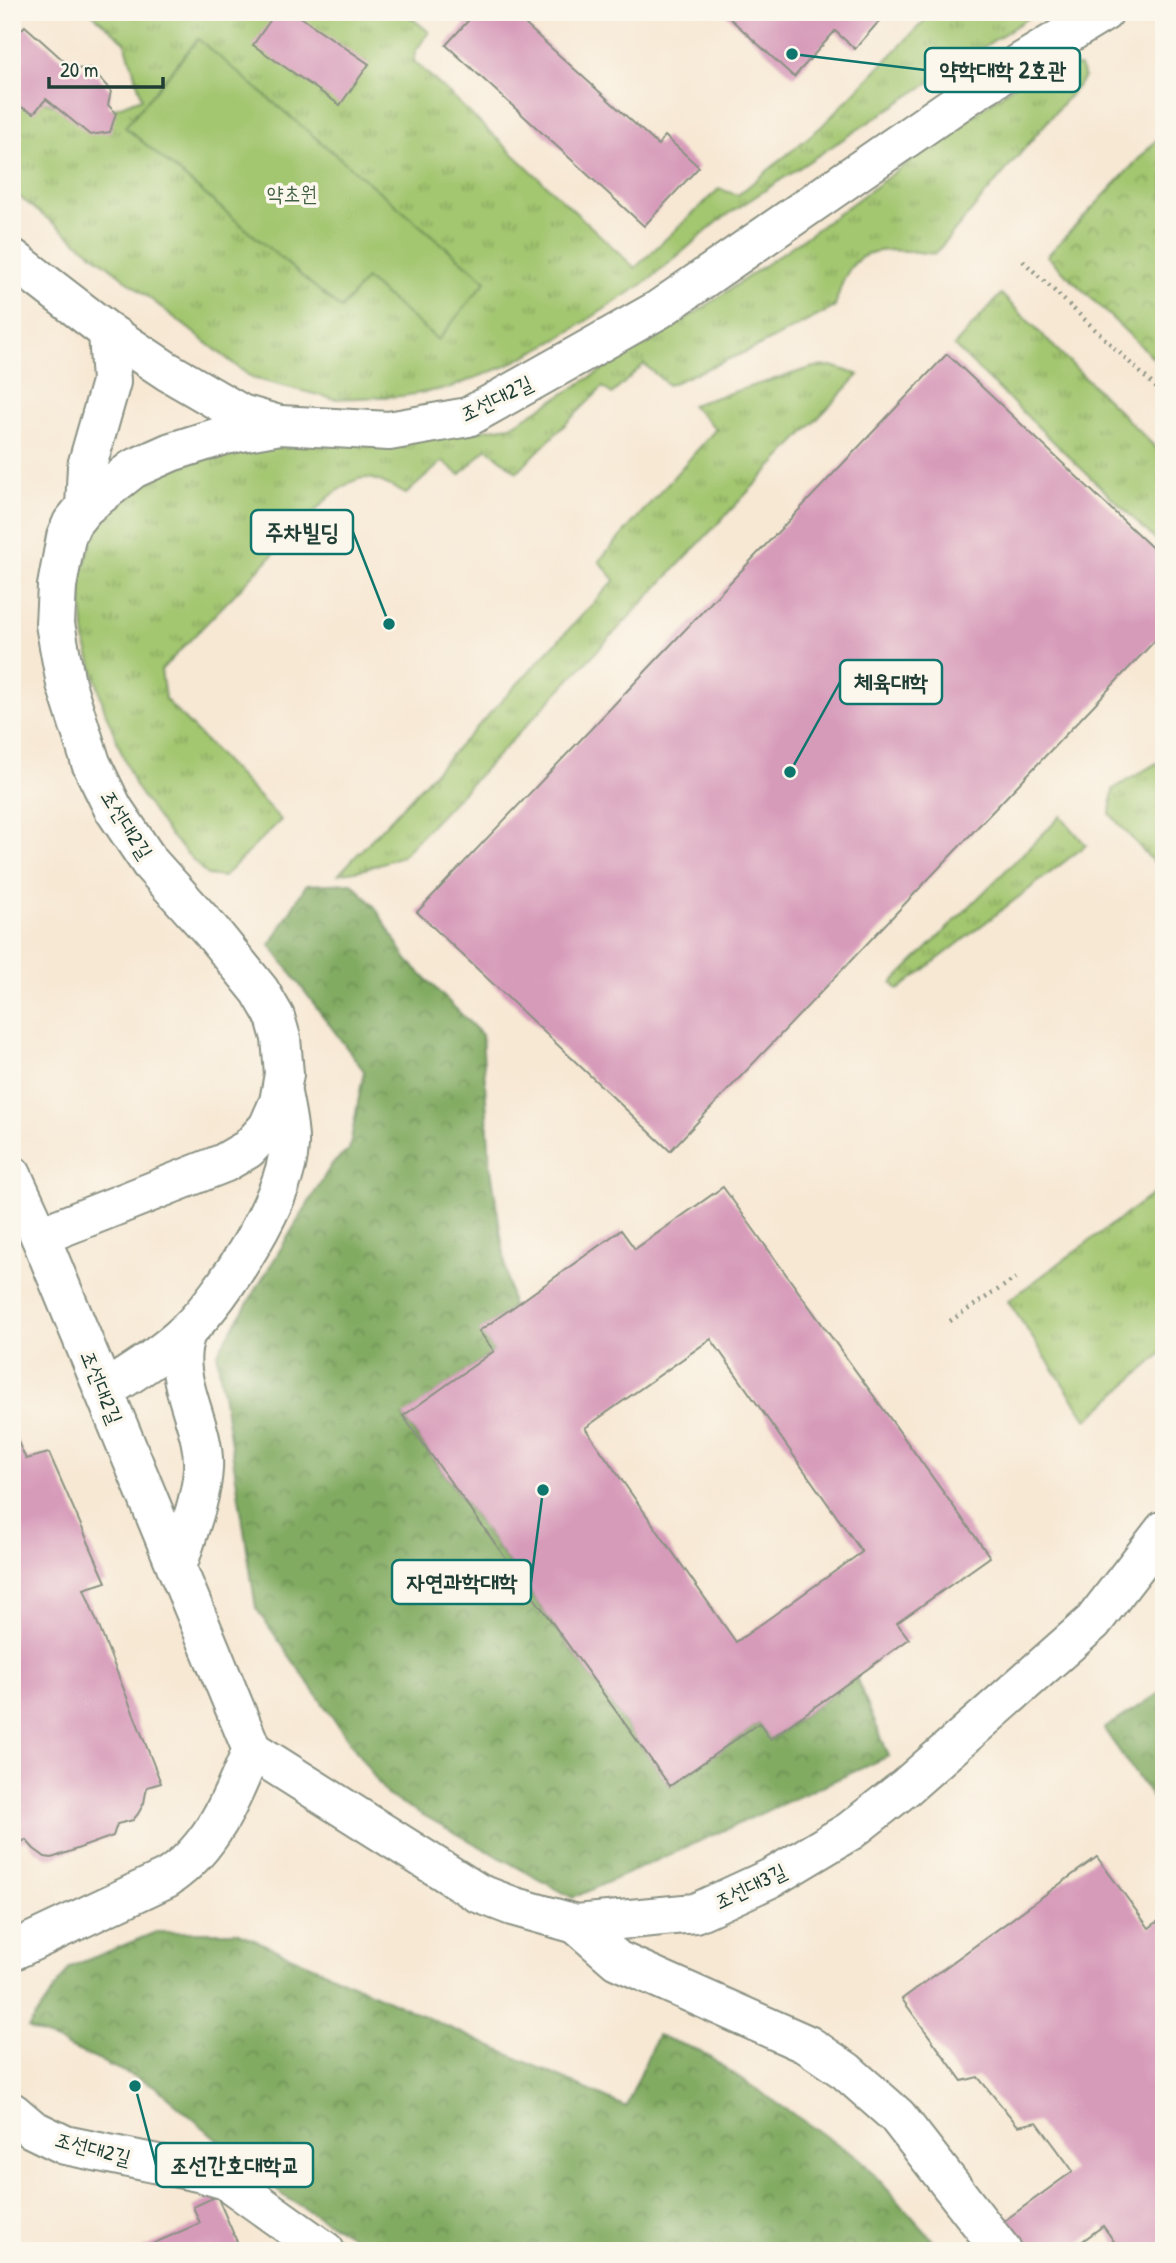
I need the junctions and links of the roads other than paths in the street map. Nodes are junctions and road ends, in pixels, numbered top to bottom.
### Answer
1 (1104, 12) edge
2 (12, 258) edge
3 (108, 332) junction
4 (280, 425) junction
5 (85, 507) junction
6 (281, 1091) junction
7 (12, 1175) edge
8 (40, 1236) junction
9 (187, 1331) junction
10 (104, 1391) junction
11 (1158, 1548) edge
12 (177, 1568) junction
13 (252, 1750) junction
14 (576, 1924) junction
15 (12, 1951) edge
16 (12, 2112) edge
17 (326, 2251) edge
18 (1002, 2251) edge

1 - 4 street, 조선대2길
2 - 3 street
3 - 4 street
3 - 5 street
4 - 5 street, 조선대2길
5 - 6 street, 조선대2길
6 - 8 street, 조선대2길
6 - 9 street
7 - 8 street
8 - 10 street, 조선대2길
9 - 10 street
9 - 12 street
10 - 12 street, 조선대2길
11 - 14 street, 조선대3길
12 - 13 street, 조선대2길
13 - 14 street, 조선대3길
13 - 15 street
14 - 18 street
16 - 17 street, 조선대2길

